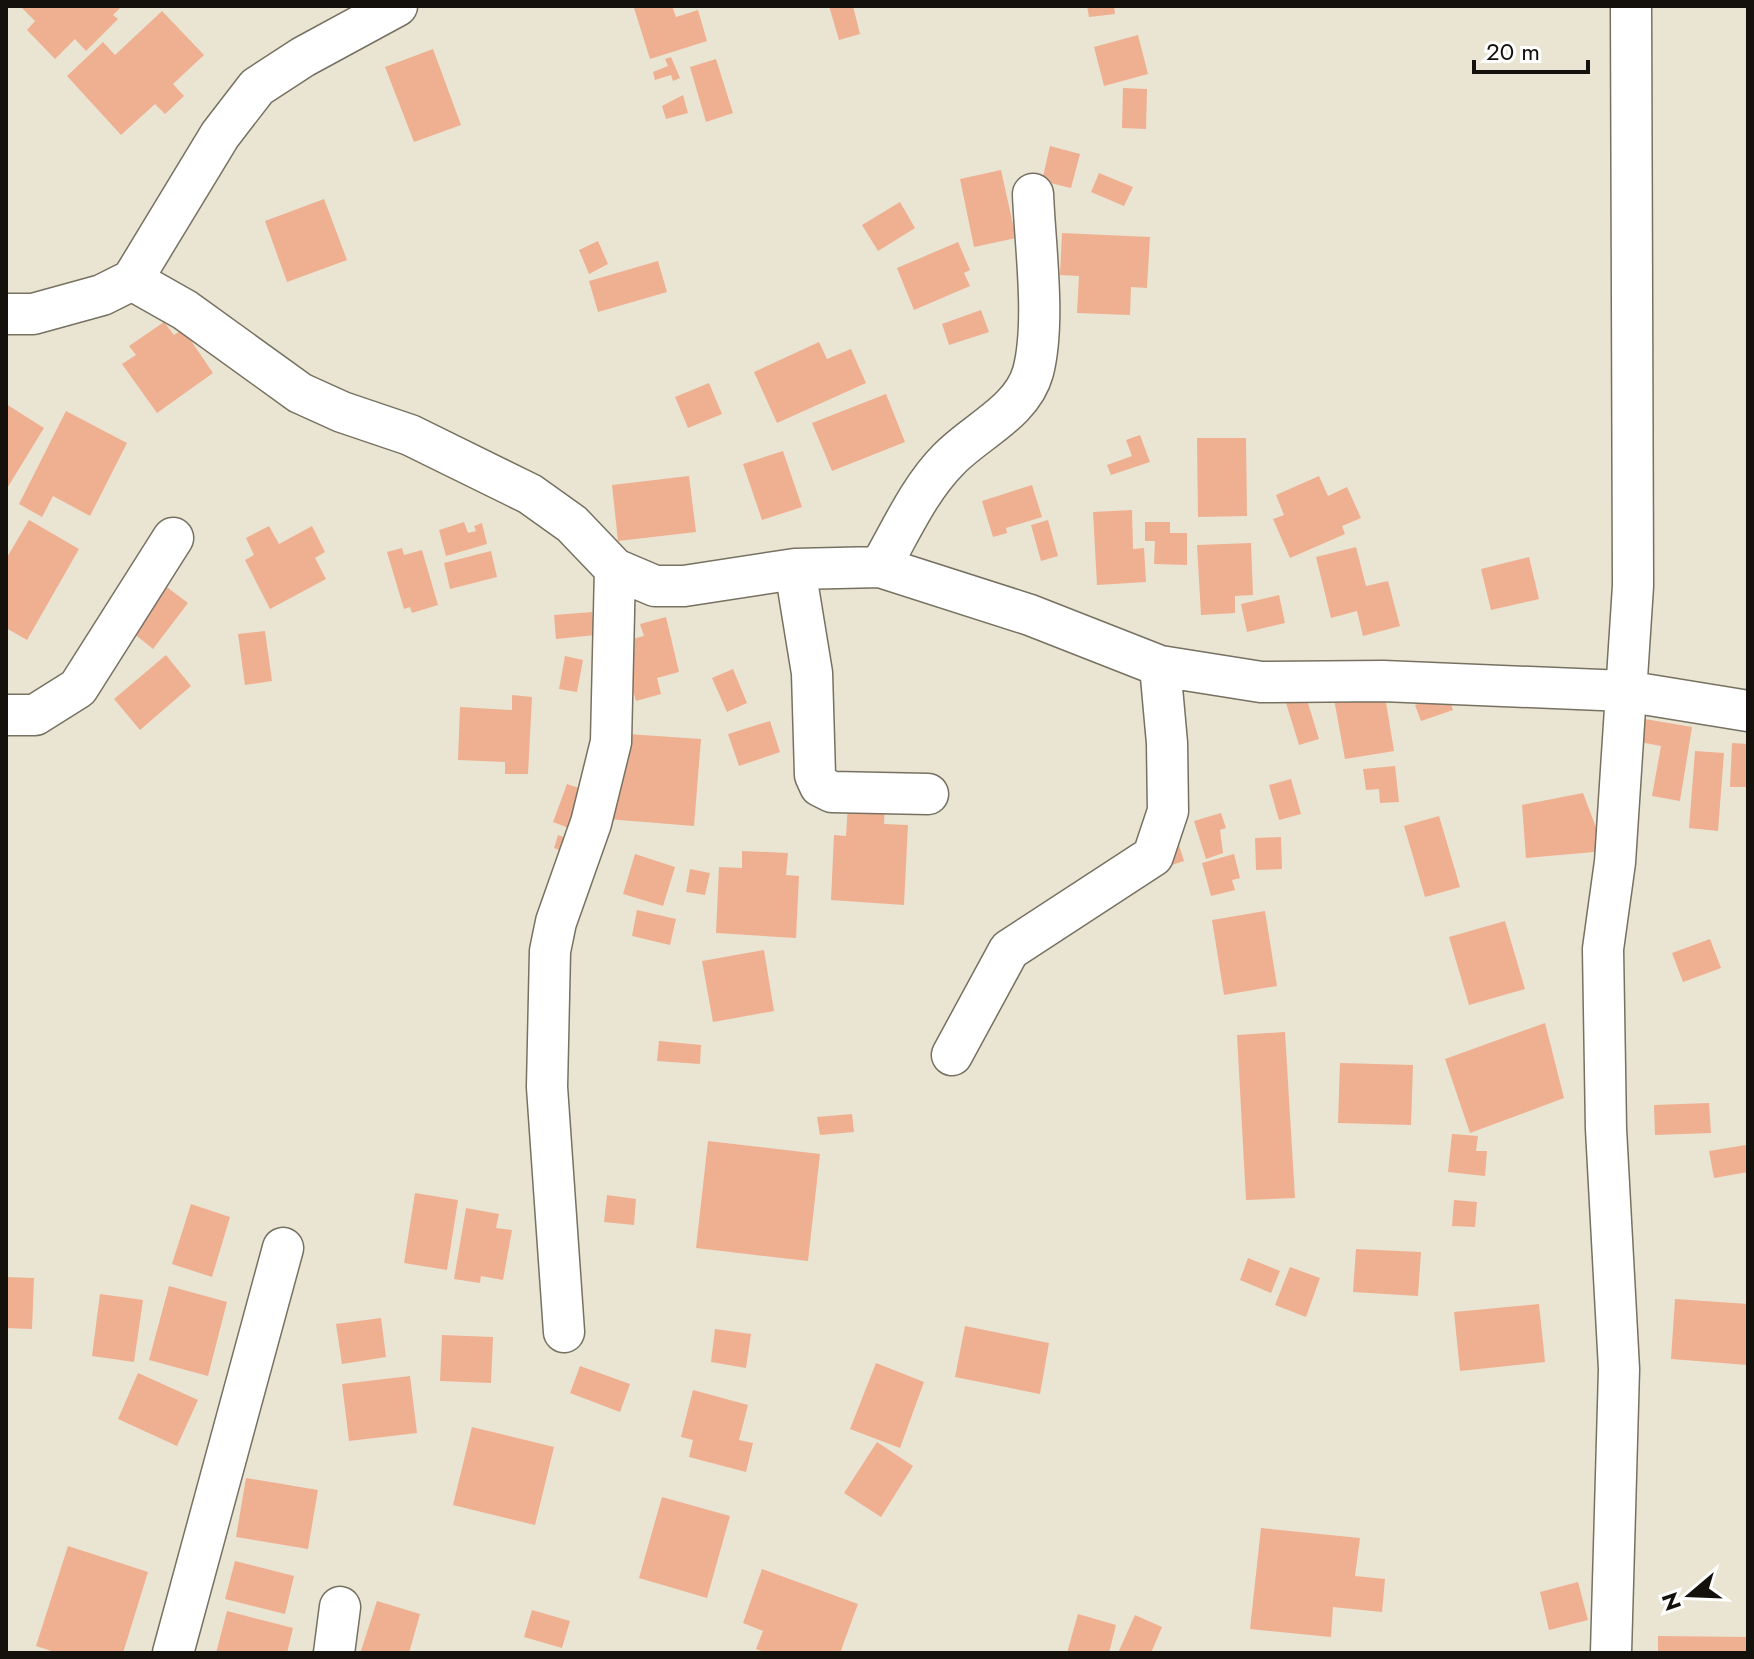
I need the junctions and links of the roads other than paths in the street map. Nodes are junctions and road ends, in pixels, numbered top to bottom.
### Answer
1 (397, 6) edge
2 (1631, 6) edge
3 (1033, 194) dead end
4 (132, 280) junction
5 (6, 314) edge
6 (173, 538) dead end
7 (880, 567) junction
8 (615, 569) junction
9 (795, 569) junction
10 (1160, 666) junction
11 (1625, 691) junction
12 (1748, 711) edge
13 (6, 715) edge
14 (928, 794) dead end
15 (952, 1055) dead end
16 (283, 1248) dead end
17 (564, 1332) dead end
18 (340, 1607) dead end
19 (173, 1653) edge
20 (334, 1653) edge
21 (1611, 1653) edge

1 - 4 street
2 - 11 street
3 - 7 street
4 - 5 street
4 - 8 street
6 - 13 street
7 - 9 street
7 - 10 street
8 - 9 street
8 - 17 street
9 - 14 street
10 - 11 street
10 - 15 street
11 - 12 street
11 - 21 street
16 - 19 street
18 - 20 street

